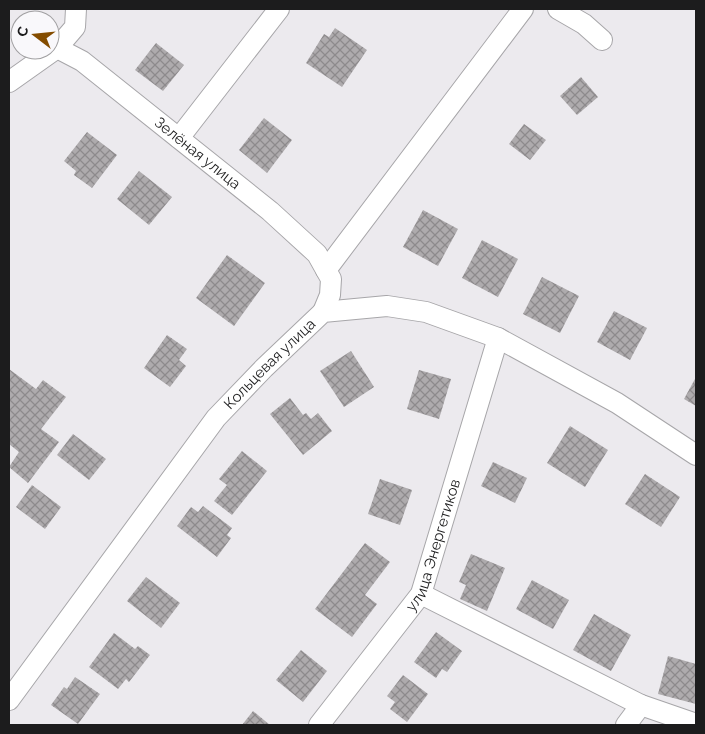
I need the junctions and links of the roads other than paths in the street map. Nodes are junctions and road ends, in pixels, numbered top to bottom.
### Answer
1 (76, 9) edge
2 (280, 9) edge
3 (523, 9) edge
4 (558, 9) edge
5 (602, 40) dead end
6 (60, 44) edge
7 (60, 50) edge
8 (40, 60) edge
9 (9, 82) edge
10 (179, 138) junction
11 (326, 270) junction
12 (323, 312) junction
13 (498, 338) junction
14 (696, 455) edge
15 (421, 594) junction
16 (9, 700) edge
17 (641, 706) junction
18 (696, 724) edge
19 (319, 725) edge
20 (626, 725) edge

1 - 6 street
2 - 10 street
3 - 11 street
4 - 5 street
7 - 10 street, Зелёная улица
8 - 9 street
10 - 11 street, Зелёная улица
11 - 12 street
12 - 13 street, Кольцевая улица
12 - 16 street, Кольцевая улица
13 - 14 street, Кольцевая улица
13 - 15 street, улица Энергетиков
15 - 17 street
15 - 19 street, улица Энергетиков
17 - 18 street
17 - 20 street

